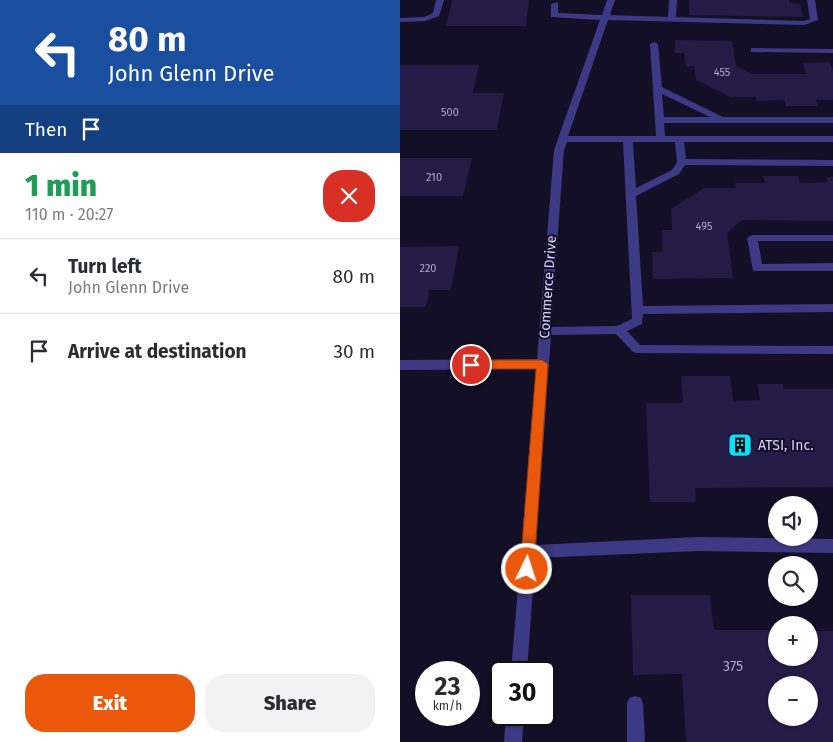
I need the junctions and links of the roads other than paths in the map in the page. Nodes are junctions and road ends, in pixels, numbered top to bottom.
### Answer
1 (440, 0) edge
2 (611, 0) edge
3 (673, 0) edge
4 (811, 0) edge
5 (554, 4) dead end
6 (605, 19) junction
7 (672, 19) junction
8 (400, 20) edge
9 (654, 44) dead end
10 (754, 50) dead end
11 (833, 51) edge
12 (658, 89) junction
13 (660, 120) junction
14 (724, 120) junction
15 (833, 120) edge
16 (563, 139) junction
17 (628, 139) junction
18 (662, 139) junction
19 (679, 139) junction
20 (833, 140) edge
21 (682, 162) junction
22 (833, 162) edge
23 (632, 194) junction
24 (833, 238) edge
25 (833, 267) edge
26 (833, 308) edge
27 (637, 310) junction
28 (619, 330) junction
29 (545, 331) junction
30 (833, 350) edge
31 (542, 364) junction
32 (400, 365) edge
33 (833, 546) edge
34 (528, 552) junction
35 (520, 661) edge
36 (635, 704) dead end
37 (514, 726) edge
38 (513, 742) edge
39 (636, 742) edge

1 - 8 street
2 - 6 street, Commerce Drive
3 - 7 street
4 - 7 street
5 - 6 street
6 - 7 street
6 - 16 street, Commerce Drive
9 - 12 street
10 - 11 street
12 - 13 street
12 - 14 street
13 - 14 street
13 - 18 street
14 - 15 street
16 - 17 street
16 - 29 street, Commerce Drive
17 - 18 street
17 - 23 street
18 - 19 street
19 - 20 street
19 - 21 street
21 - 22 street
21 - 23 street
23 - 27 street
24 - 25 street
26 - 27 street
27 - 28 street
28 - 29 street
28 - 30 street
29 - 31 street, Commerce Drive
31 - 32 street
31 - 34 street, Commerce Drive
33 - 34 street
34 - 35 street, Commerce Drive
36 - 39 street
37 - 38 street

